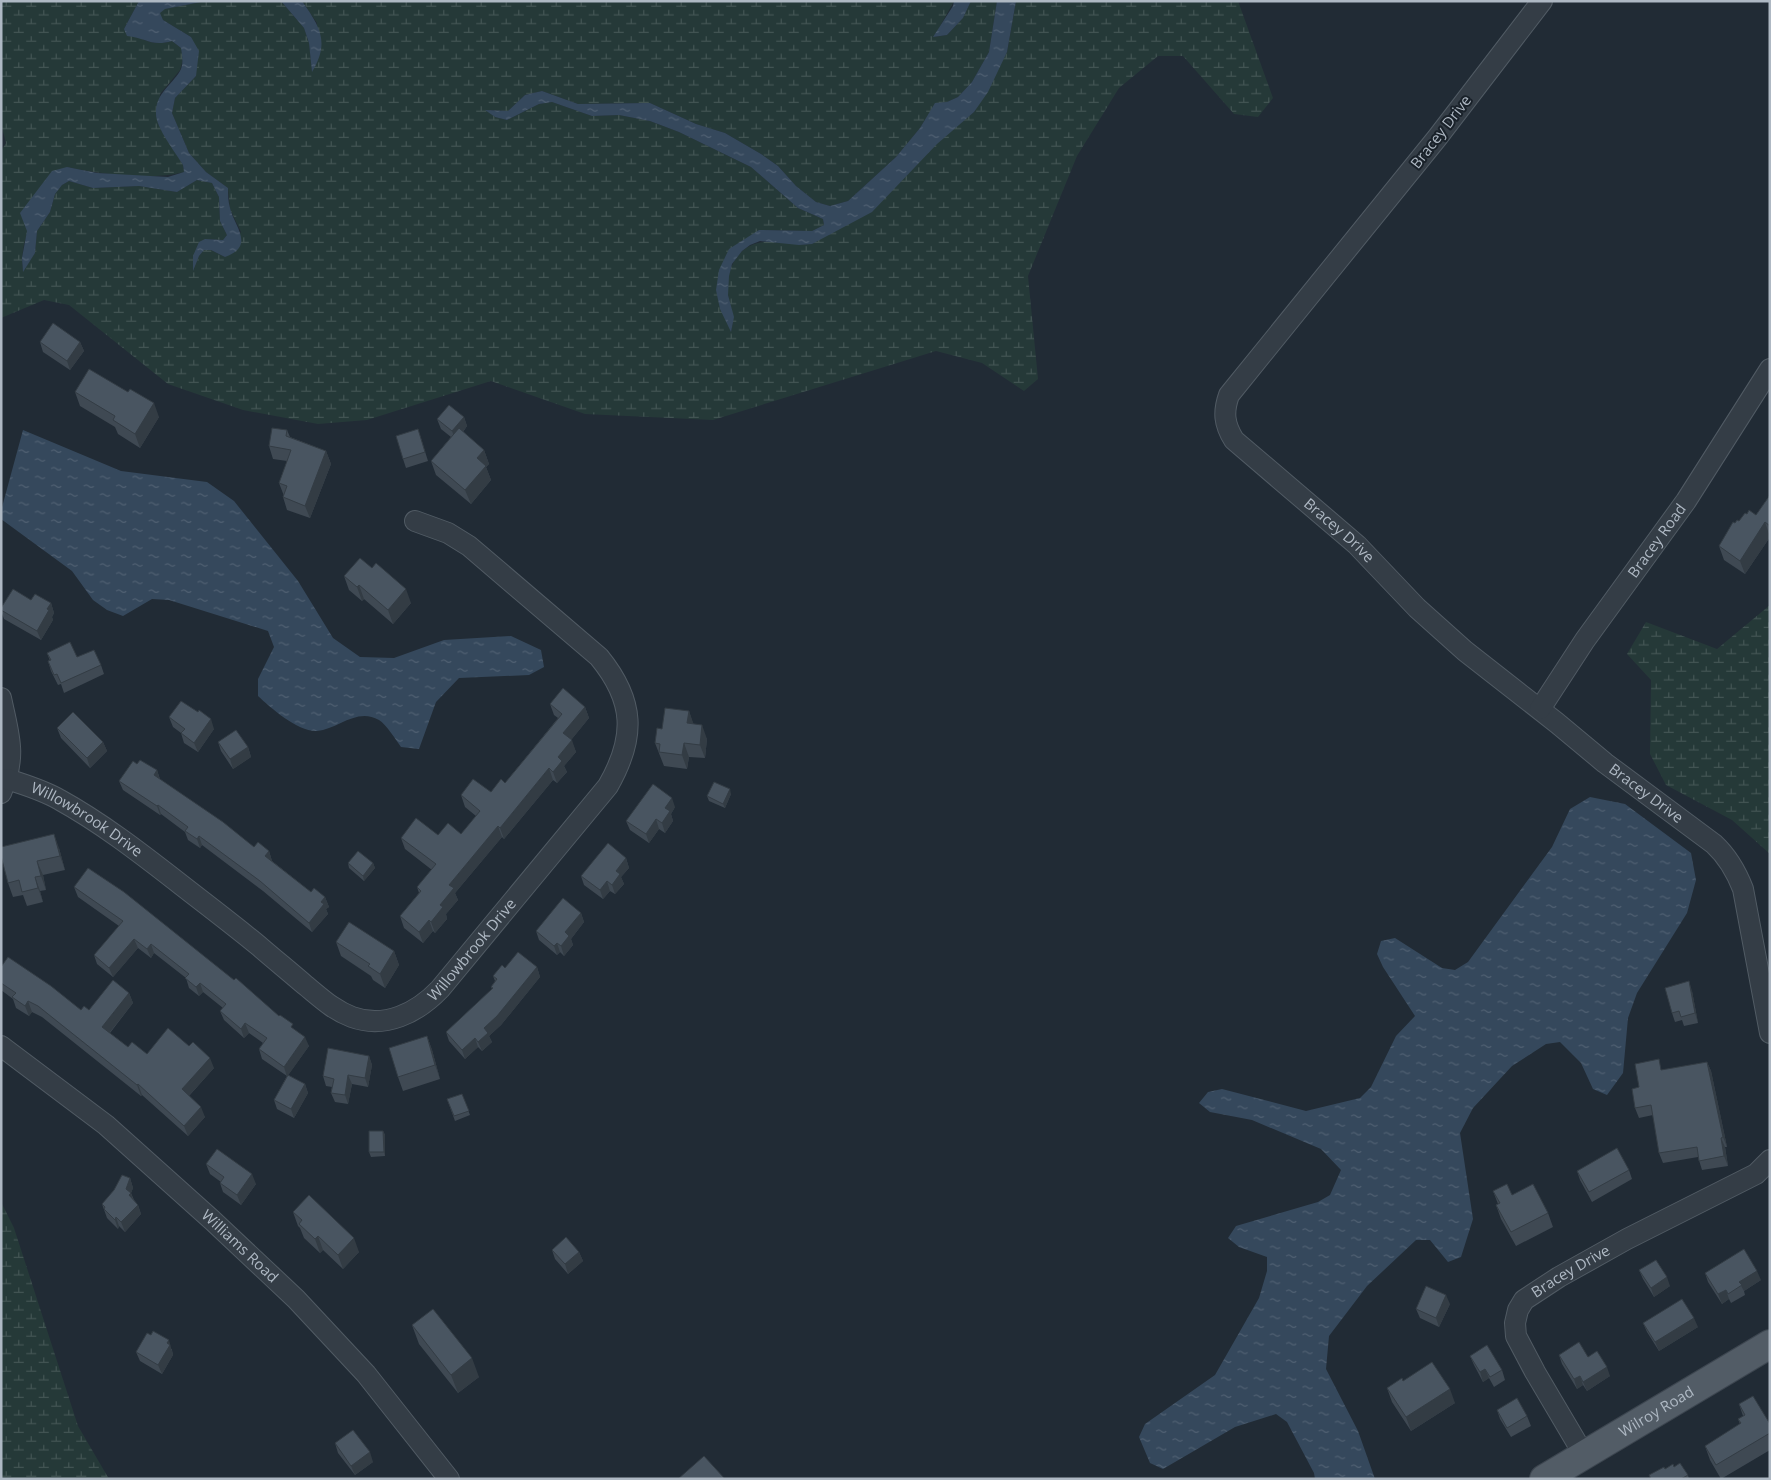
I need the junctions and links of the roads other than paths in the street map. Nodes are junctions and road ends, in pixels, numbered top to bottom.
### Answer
1 (1542, 1) edge
2 (1770, 370) edge
3 (415, 521) dead end
4 (1, 698) edge
5 (1540, 709) junction
6 (4, 786) edge
7 (1770, 1033) edge
8 (1, 1046) edge
9 (1770, 1160) edge
10 (1770, 1344) edge
11 (1584, 1455) junction
12 (448, 1479) edge
13 (1544, 1479) edge

1 - 5 street, Bracey Drive
2 - 5 street, Bracey Road
3 - 6 street, Willowbrook Drive
4 - 6 street
5 - 7 street, Bracey Drive
8 - 12 street, Williams Road
9 - 11 street, Bracey Drive
10 - 11 main road, Wilroy Road
11 - 13 main road, Wilroy Road

